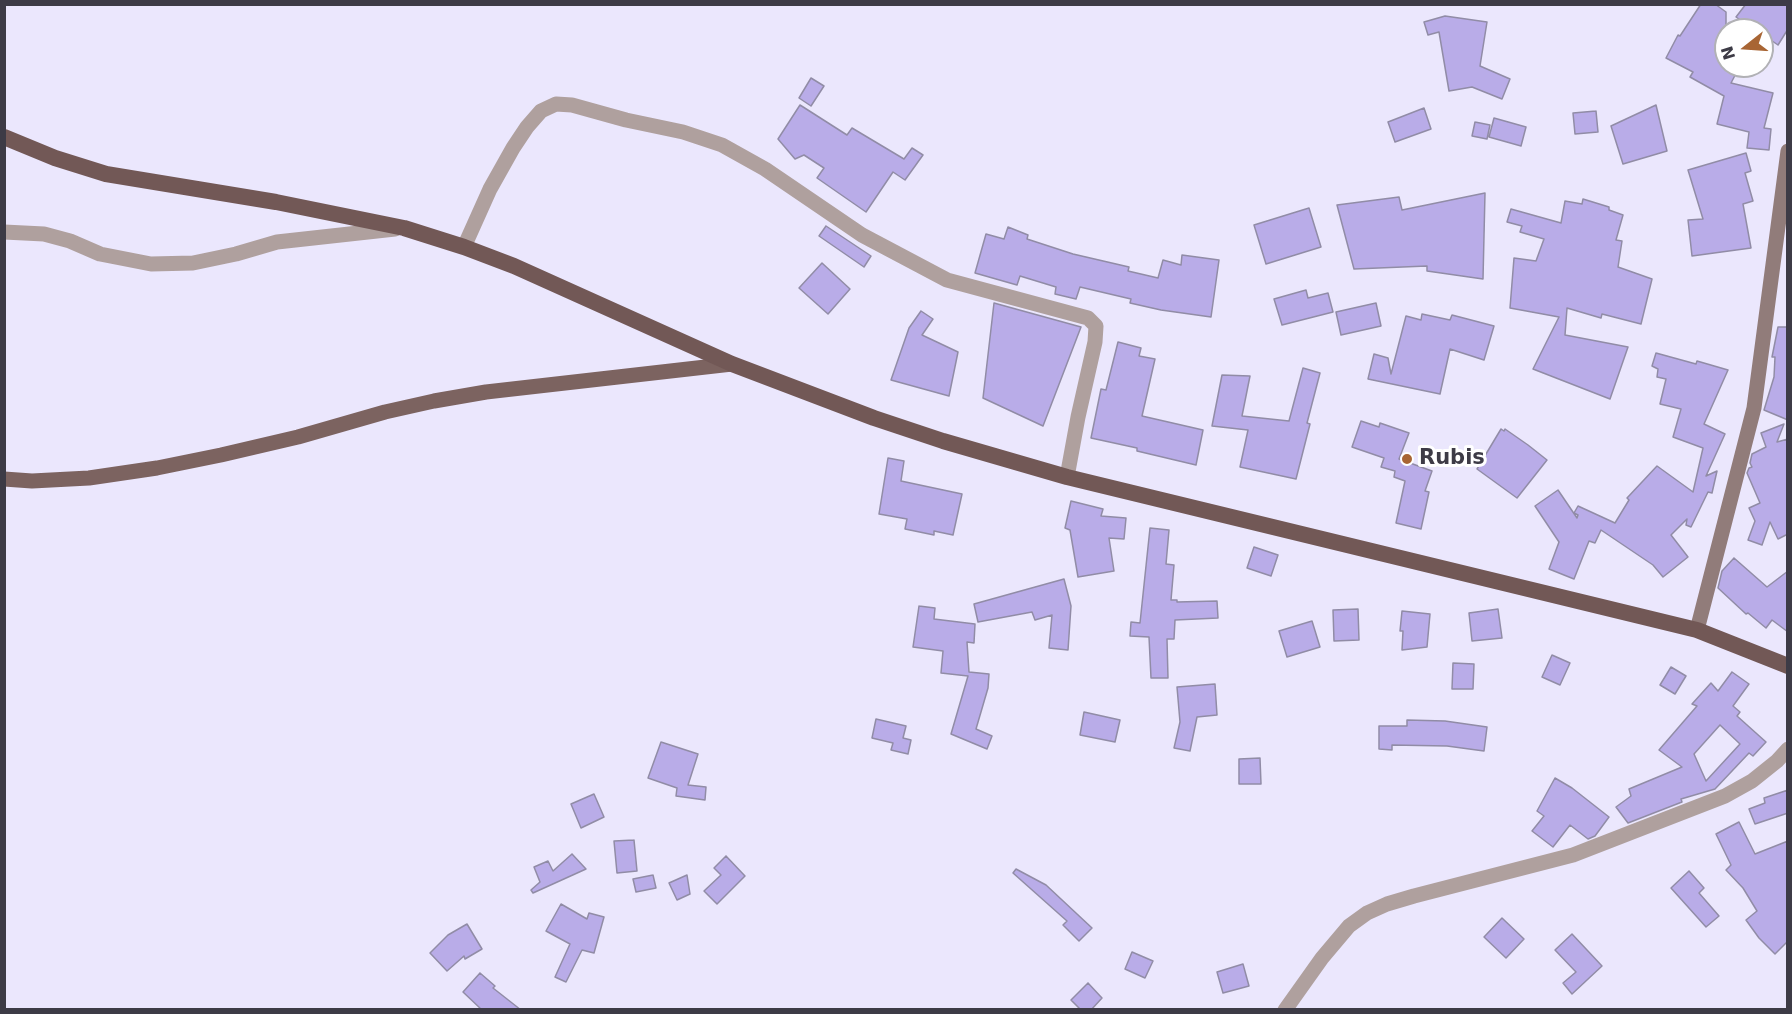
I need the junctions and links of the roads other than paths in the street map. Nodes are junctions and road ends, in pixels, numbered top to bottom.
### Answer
1 (4, 137) edge
2 (1788, 151) edge
3 (404, 228) junction
4 (4, 232) edge
5 (464, 247) junction
6 (732, 364) junction
7 (1067, 477) junction
8 (4, 479) edge
9 (1697, 630) junction
10 (1788, 666) edge
11 (1788, 749) edge
12 (1285, 1010) edge

1 - 3 highway
2 - 9 main road
3 - 4 street
3 - 5 highway
5 - 6 highway
5 - 7 street
6 - 7 highway
6 - 8 main road
7 - 9 highway
9 - 10 highway
11 - 12 street

